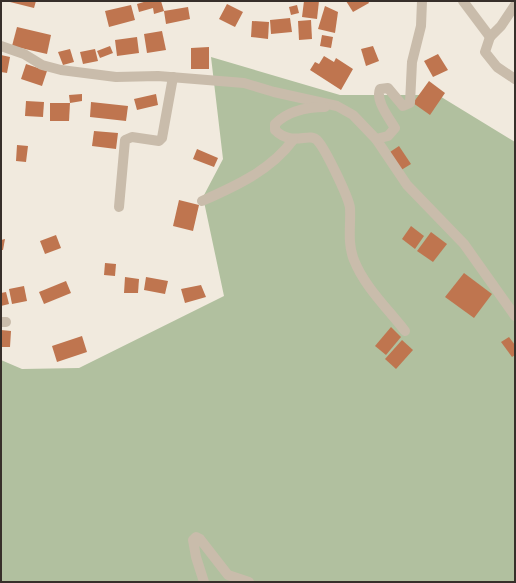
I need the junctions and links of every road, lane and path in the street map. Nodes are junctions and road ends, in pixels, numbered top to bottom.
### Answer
1 (422, 1) edge
2 (463, 1) edge
3 (515, 5) edge
4 (490, 37) junction
5 (1, 46) edge
6 (174, 77) junction
7 (515, 80) edge
8 (337, 106) junction
9 (376, 139) junction
10 (293, 140) junction
11 (202, 201) dead end
12 (119, 207) dead end
13 (515, 316) edge
14 (405, 331) dead end
15 (204, 582) edge
16 (249, 582) edge

1 - 9 street
2 - 4 street
3 - 4 street
4 - 7 street
5 - 6 street
6 - 8 street
6 - 12 street
8 - 9 street
8 - 10 street
9 - 13 street
10 - 11 street
10 - 14 street
15 - 16 street

